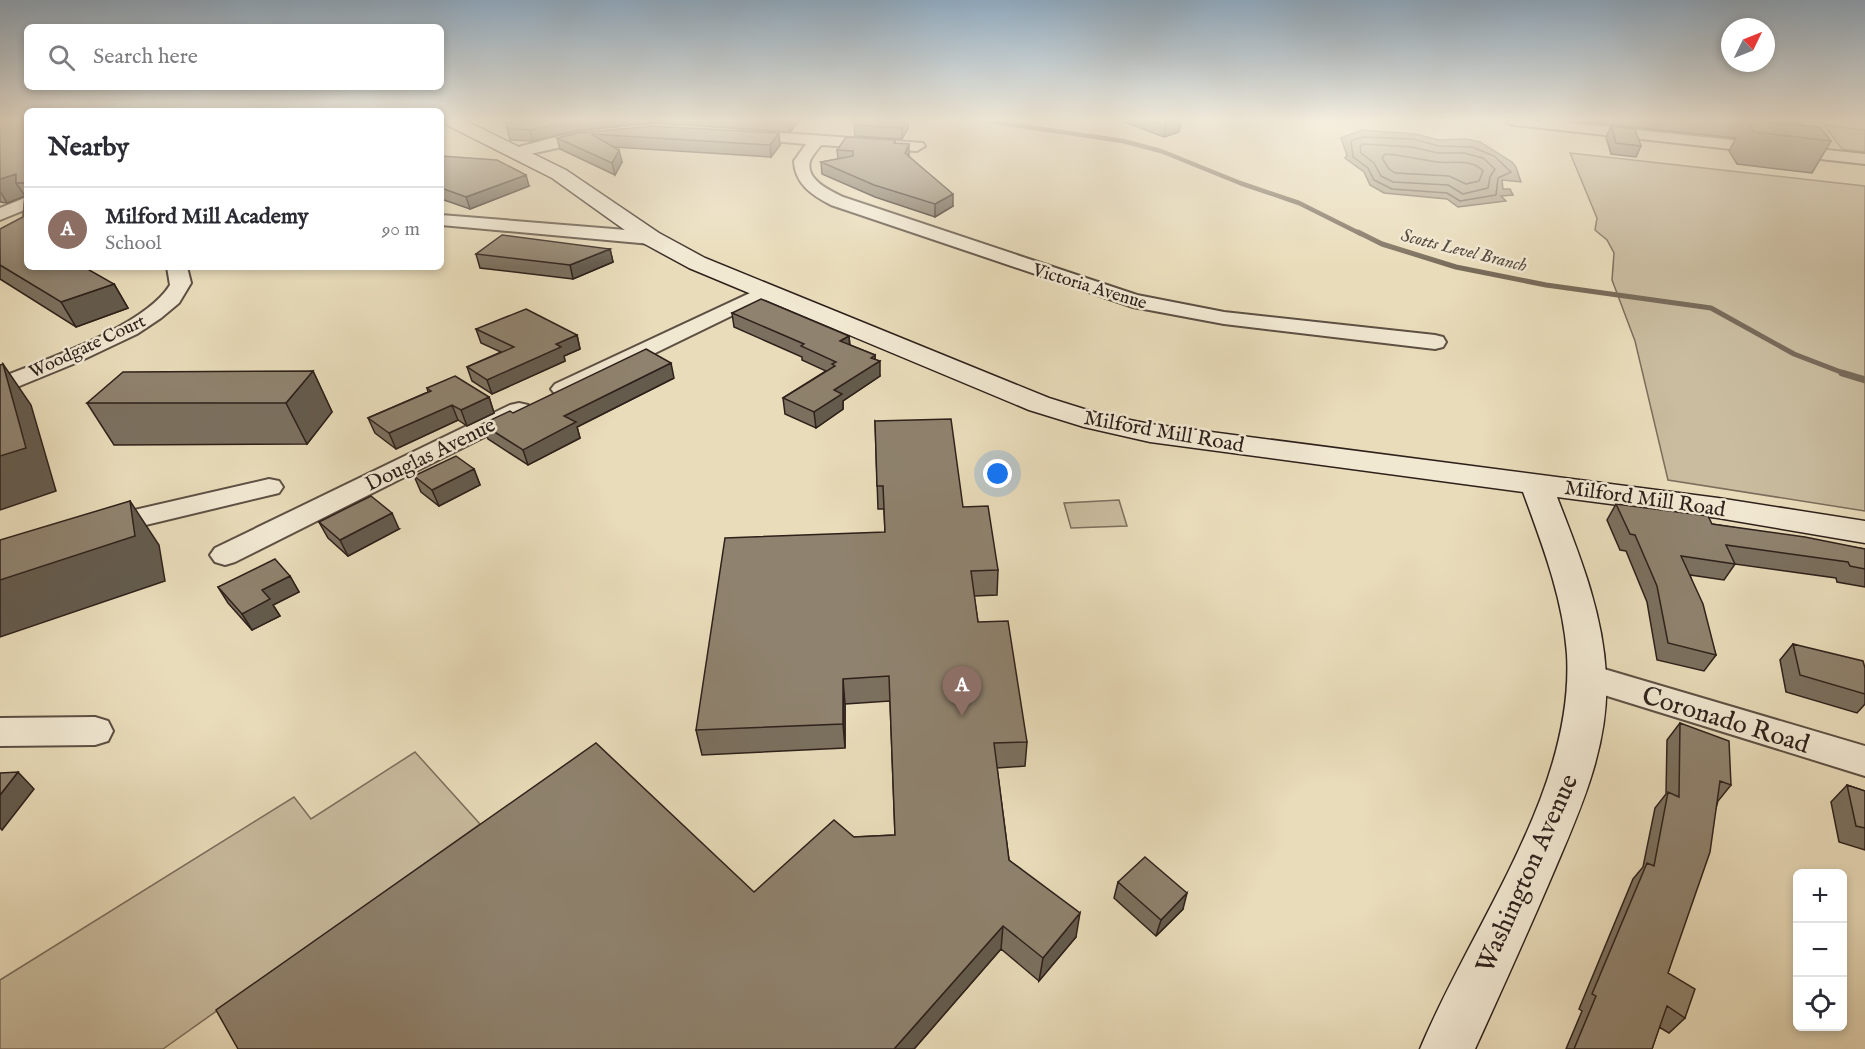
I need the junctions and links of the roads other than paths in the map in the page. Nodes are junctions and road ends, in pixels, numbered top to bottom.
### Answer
1 (551, 170) edge
2 (802, 170) edge
3 (24, 204) edge
4 (0, 216) edge
5 (24, 218) edge
6 (444, 220) edge
7 (651, 237) junction
8 (178, 270) edge
9 (765, 292) junction
10 (1436, 342) dead end
11 (0, 387) edge
12 (1536, 484) junction
13 (269, 487) dead end
14 (79, 532) edge
15 (1865, 532) edge
16 (225, 555) dead end
17 (1587, 677) junction
18 (95, 731) dead end
19 (0, 732) edge
20 (1865, 761) edge
21 (1447, 1049) edge

1 - 7 main road, Milford Mill Road
2 - 10 street, Victoria Avenue
3 - 4 street
4 - 5 street
6 - 7 street
7 - 9 main road, Milford Mill Road
8 - 11 street, Woodgate Court
9 - 12 main road, Milford Mill Road
9 - 16 street, Douglas Avenue
12 - 15 main road, Milford Mill Road
12 - 17 main road, Washington Avenue
13 - 14 street
17 - 20 street, Coronado Road
17 - 21 main road, Washington Avenue
18 - 19 street

